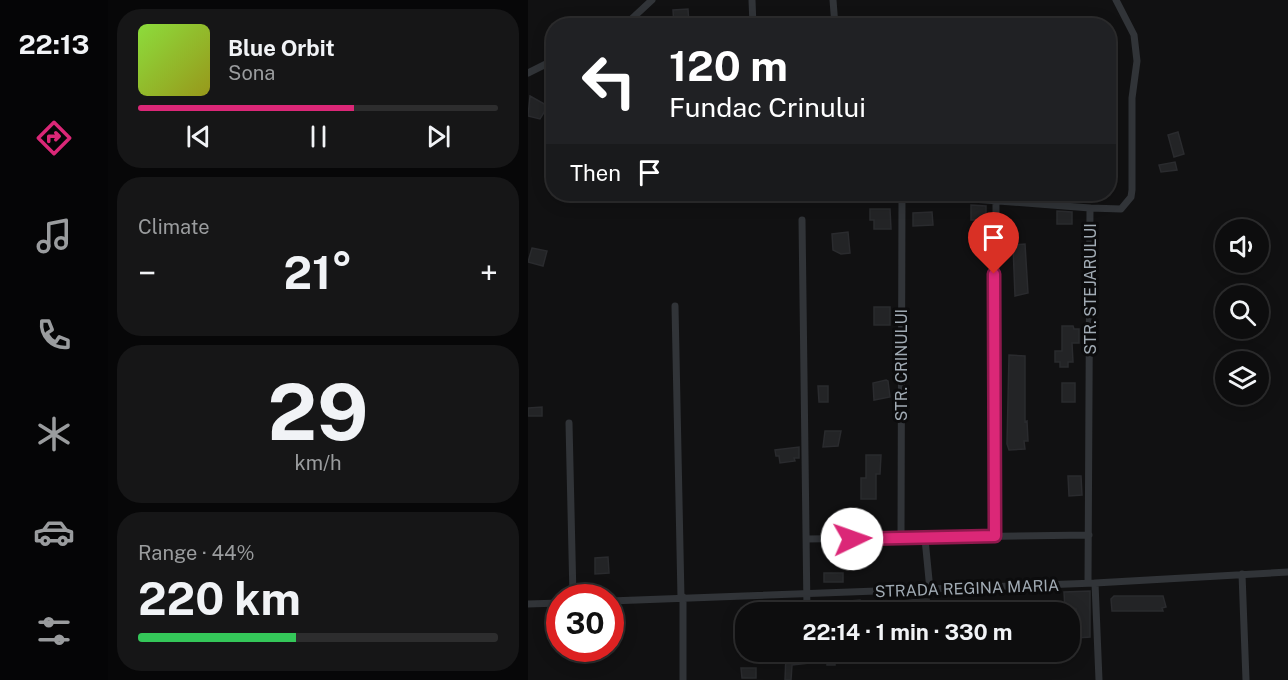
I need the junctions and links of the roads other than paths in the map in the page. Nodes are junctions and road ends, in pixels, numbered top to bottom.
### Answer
1 (652, 0) edge
2 (752, 0) edge
3 (834, 0) edge
4 (1116, 0) edge
5 (633, 18) edge
6 (753, 18) edge
7 (835, 18) edge
8 (546, 64) edge
9 (528, 73) edge
10 (902, 201) edge
11 (996, 201) joint
12 (1090, 208) junction
13 (802, 220) dead end
14 (675, 306) dead end
15 (570, 423) dead end
16 (1089, 535) junction
17 (901, 536) junction
18 (995, 536) junction
19 (807, 539) junction
20 (925, 539) junction
21 (1288, 572) edge
22 (1242, 574) junction
23 (1092, 583) junction
24 (573, 584) edge
25 (930, 590) junction
26 (806, 593) junction
27 (682, 598) junction
28 (624, 600) edge
29 (806, 602) edge
30 (546, 603) edge
31 (528, 604) edge
32 (683, 680) edge
33 (1099, 680) edge
34 (1246, 680) edge

1 - 5 street
2 - 6 street
3 - 7 street
4 - 12 street, STR. STEJARULUI
8 - 9 street
10 - 17 street, STR. CRINULUI
11 - 12 street
11 - 18 street
12 - 16 street, STR. STEJARULUI
13 - 19 street
14 - 27 street
15 - 24 street
16 - 18 street
16 - 23 street, STR. STEJARULUI
17 - 19 street
17 - 20 street
18 - 20 street
19 - 26 street
20 - 25 street
21 - 22 street, STRADA REGINA MARIA
22 - 23 street, STRADA REGINA MARIA
22 - 34 street
23 - 25 street, STRADA REGINA MARIA
23 - 33 street, STR. STEJARULUI
25 - 26 street, STRADA REGINA MARIA
26 - 27 street, STRADA REGINA MARIA
26 - 29 street
27 - 28 street, STRADA REGINA MARIA
27 - 32 street
30 - 31 street

